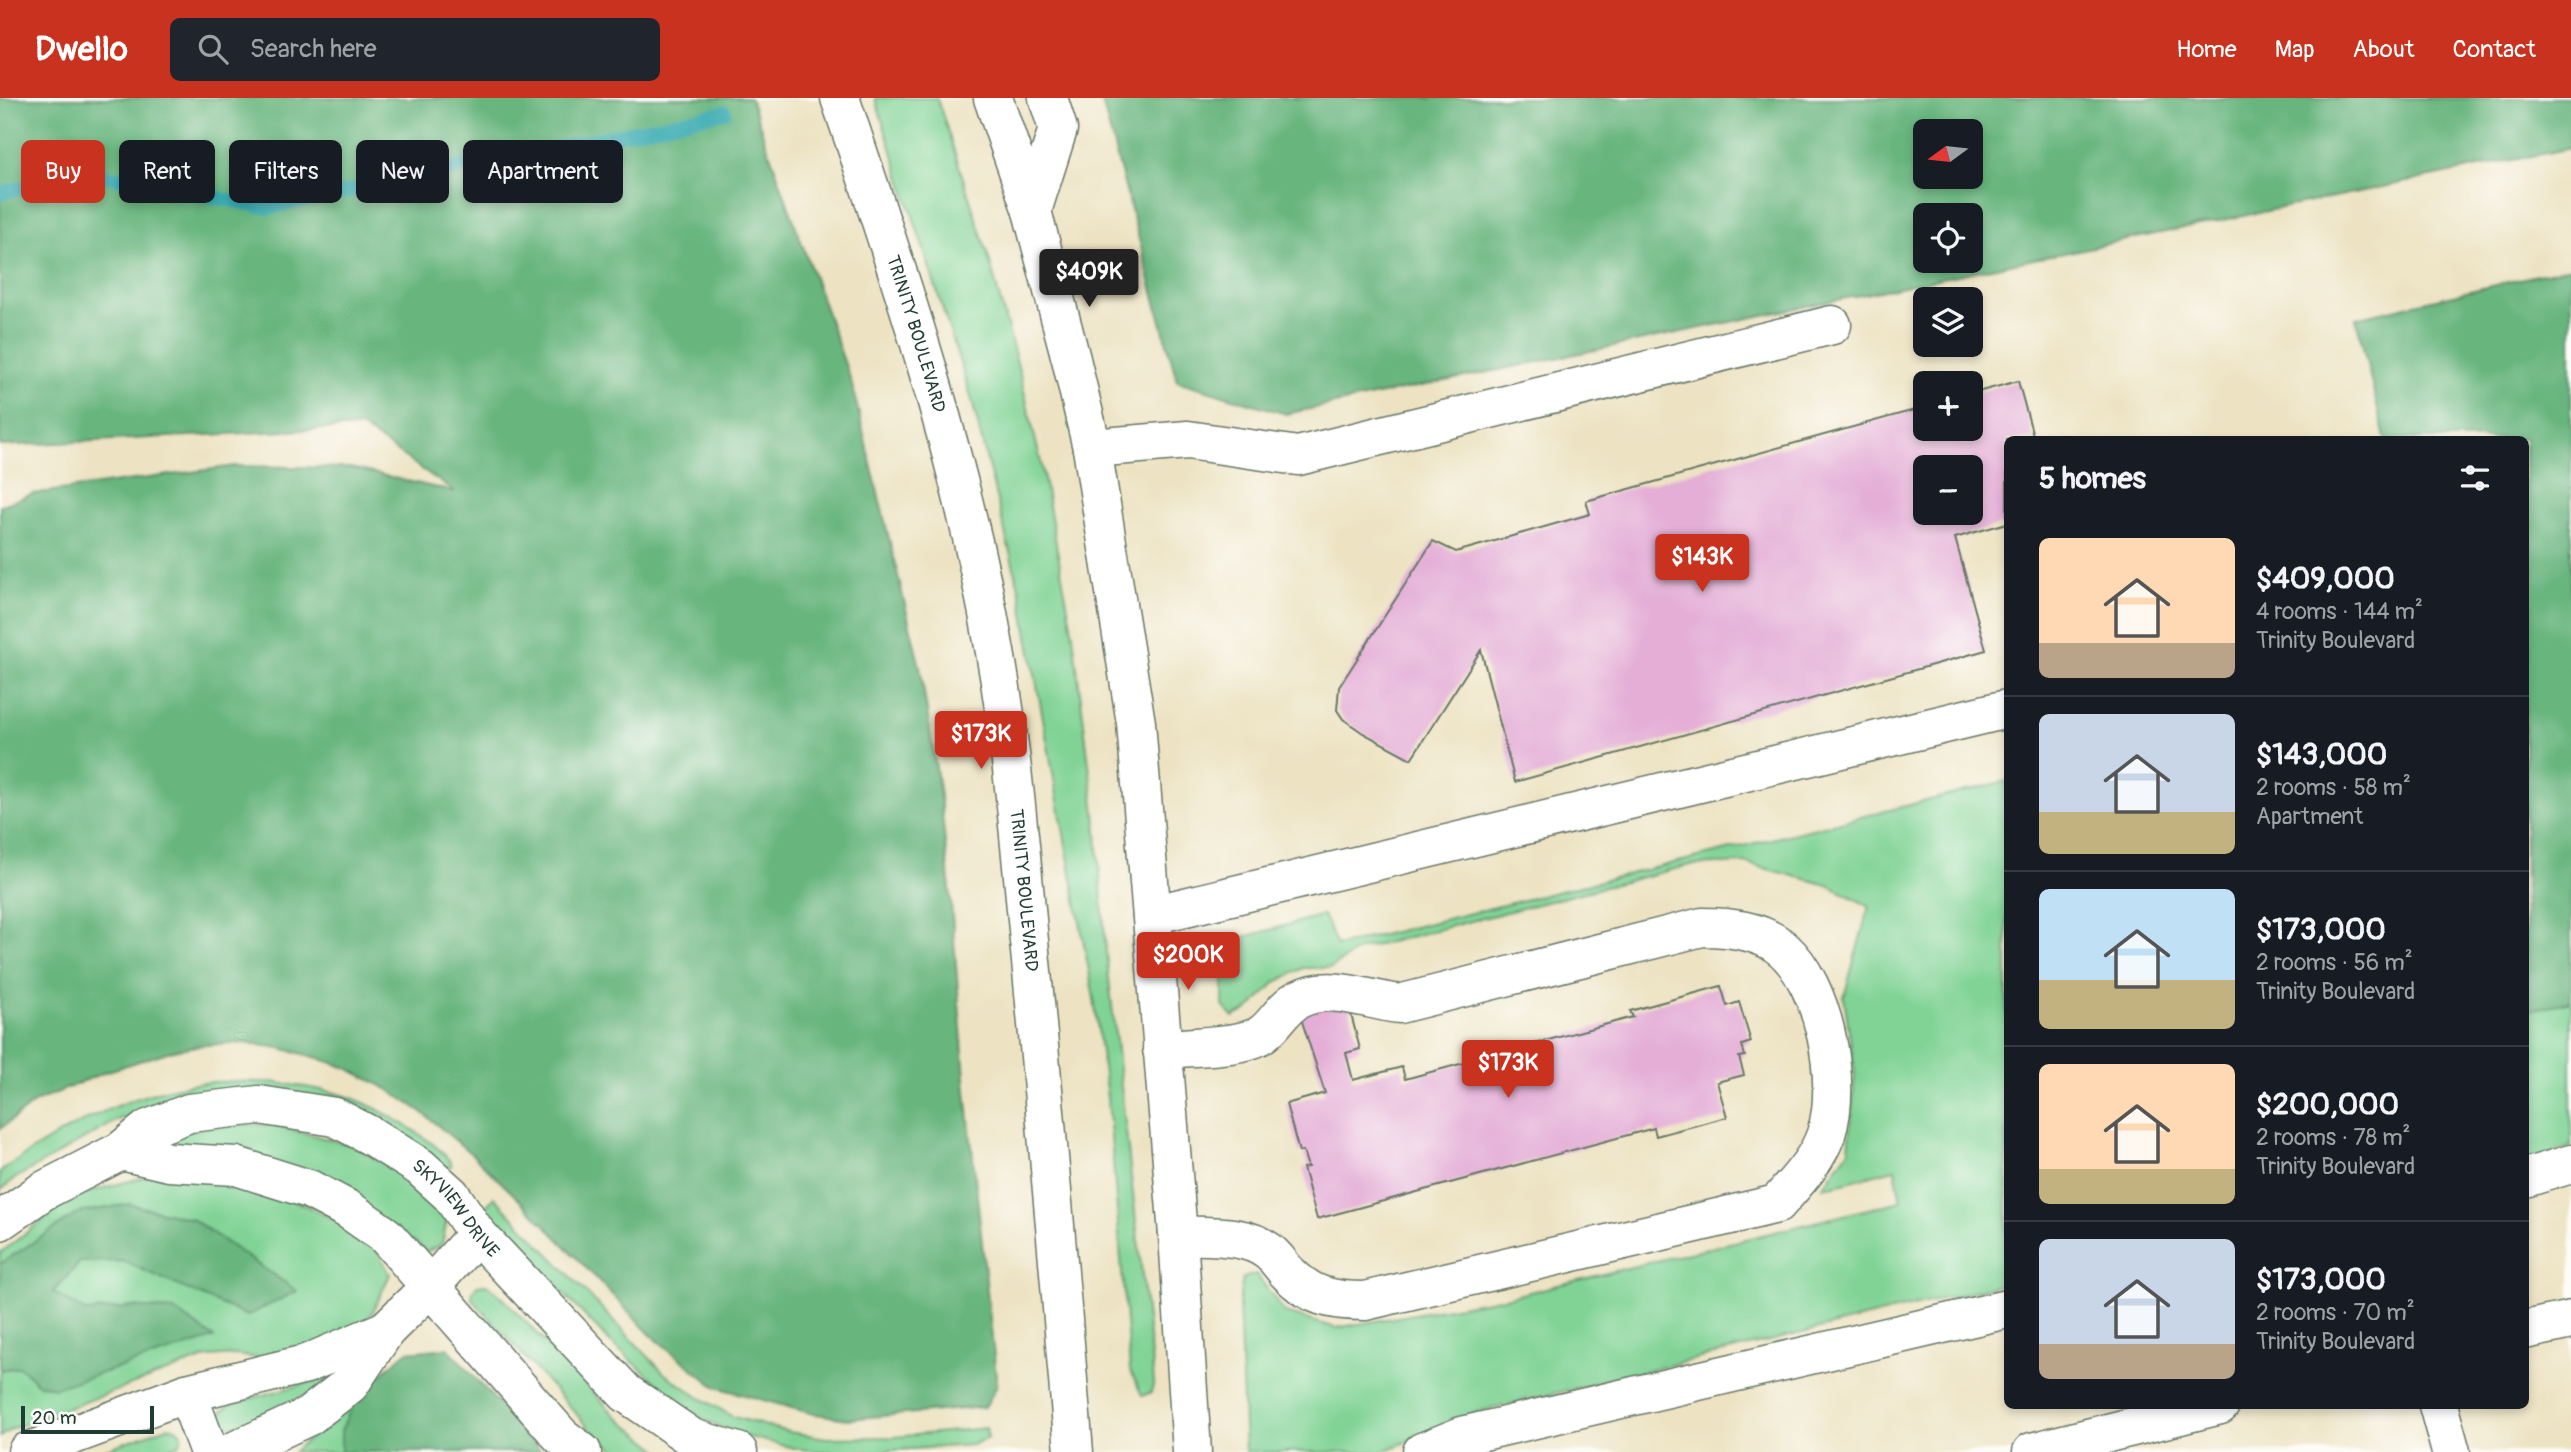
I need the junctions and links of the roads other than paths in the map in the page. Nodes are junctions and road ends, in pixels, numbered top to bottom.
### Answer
1 (840, 98) edge
2 (993, 98) edge
3 (1048, 98) edge
4 (1031, 211) junction
5 (1832, 325) dead end
6 (1092, 448) junction
7 (2004, 710) edge
8 (1152, 915) junction
9 (1162, 1049) junction
10 (121, 1151) junction
11 (2571, 1164) edge
12 (2529, 1177) edge
13 (0, 1221) edge
14 (477, 1234) junction
15 (1178, 1236) junction
16 (431, 1286) junction
17 (2004, 1310) edge
18 (2571, 1320) edge
19 (2529, 1329) edge
20 (386, 1330) junction
21 (187, 1392) junction
22 (2204, 1409) edge
23 (2439, 1409) edge
24 (27, 1452) edge
25 (209, 1452) edge
26 (232, 1452) edge
27 (582, 1452) edge
28 (738, 1452) edge
29 (1074, 1452) edge
30 (1192, 1452) edge
31 (1422, 1452) edge
32 (2032, 1452) edge
33 (2451, 1452) edge

1 - 29 main road, TRINITY BOULEVARD
2 - 4 main road
3 - 4 main road
4 - 6 main road
5 - 6 main road
6 - 8 main road
7 - 8 main road
8 - 9 main road
9 - 15 main road
9 - 15 main road
10 - 13 main road, SKYVIEW DRIVE
10 - 14 main road, SKYVIEW DRIVE
10 - 16 main road
11 - 12 main road
14 - 16 main road
14 - 28 main road, SKYVIEW DRIVE
15 - 30 main road
16 - 20 main road
16 - 27 main road
17 - 31 main road
18 - 19 main road
20 - 21 main road
20 - 26 main road
21 - 24 main road
21 - 25 main road
22 - 32 main road
23 - 33 main road

